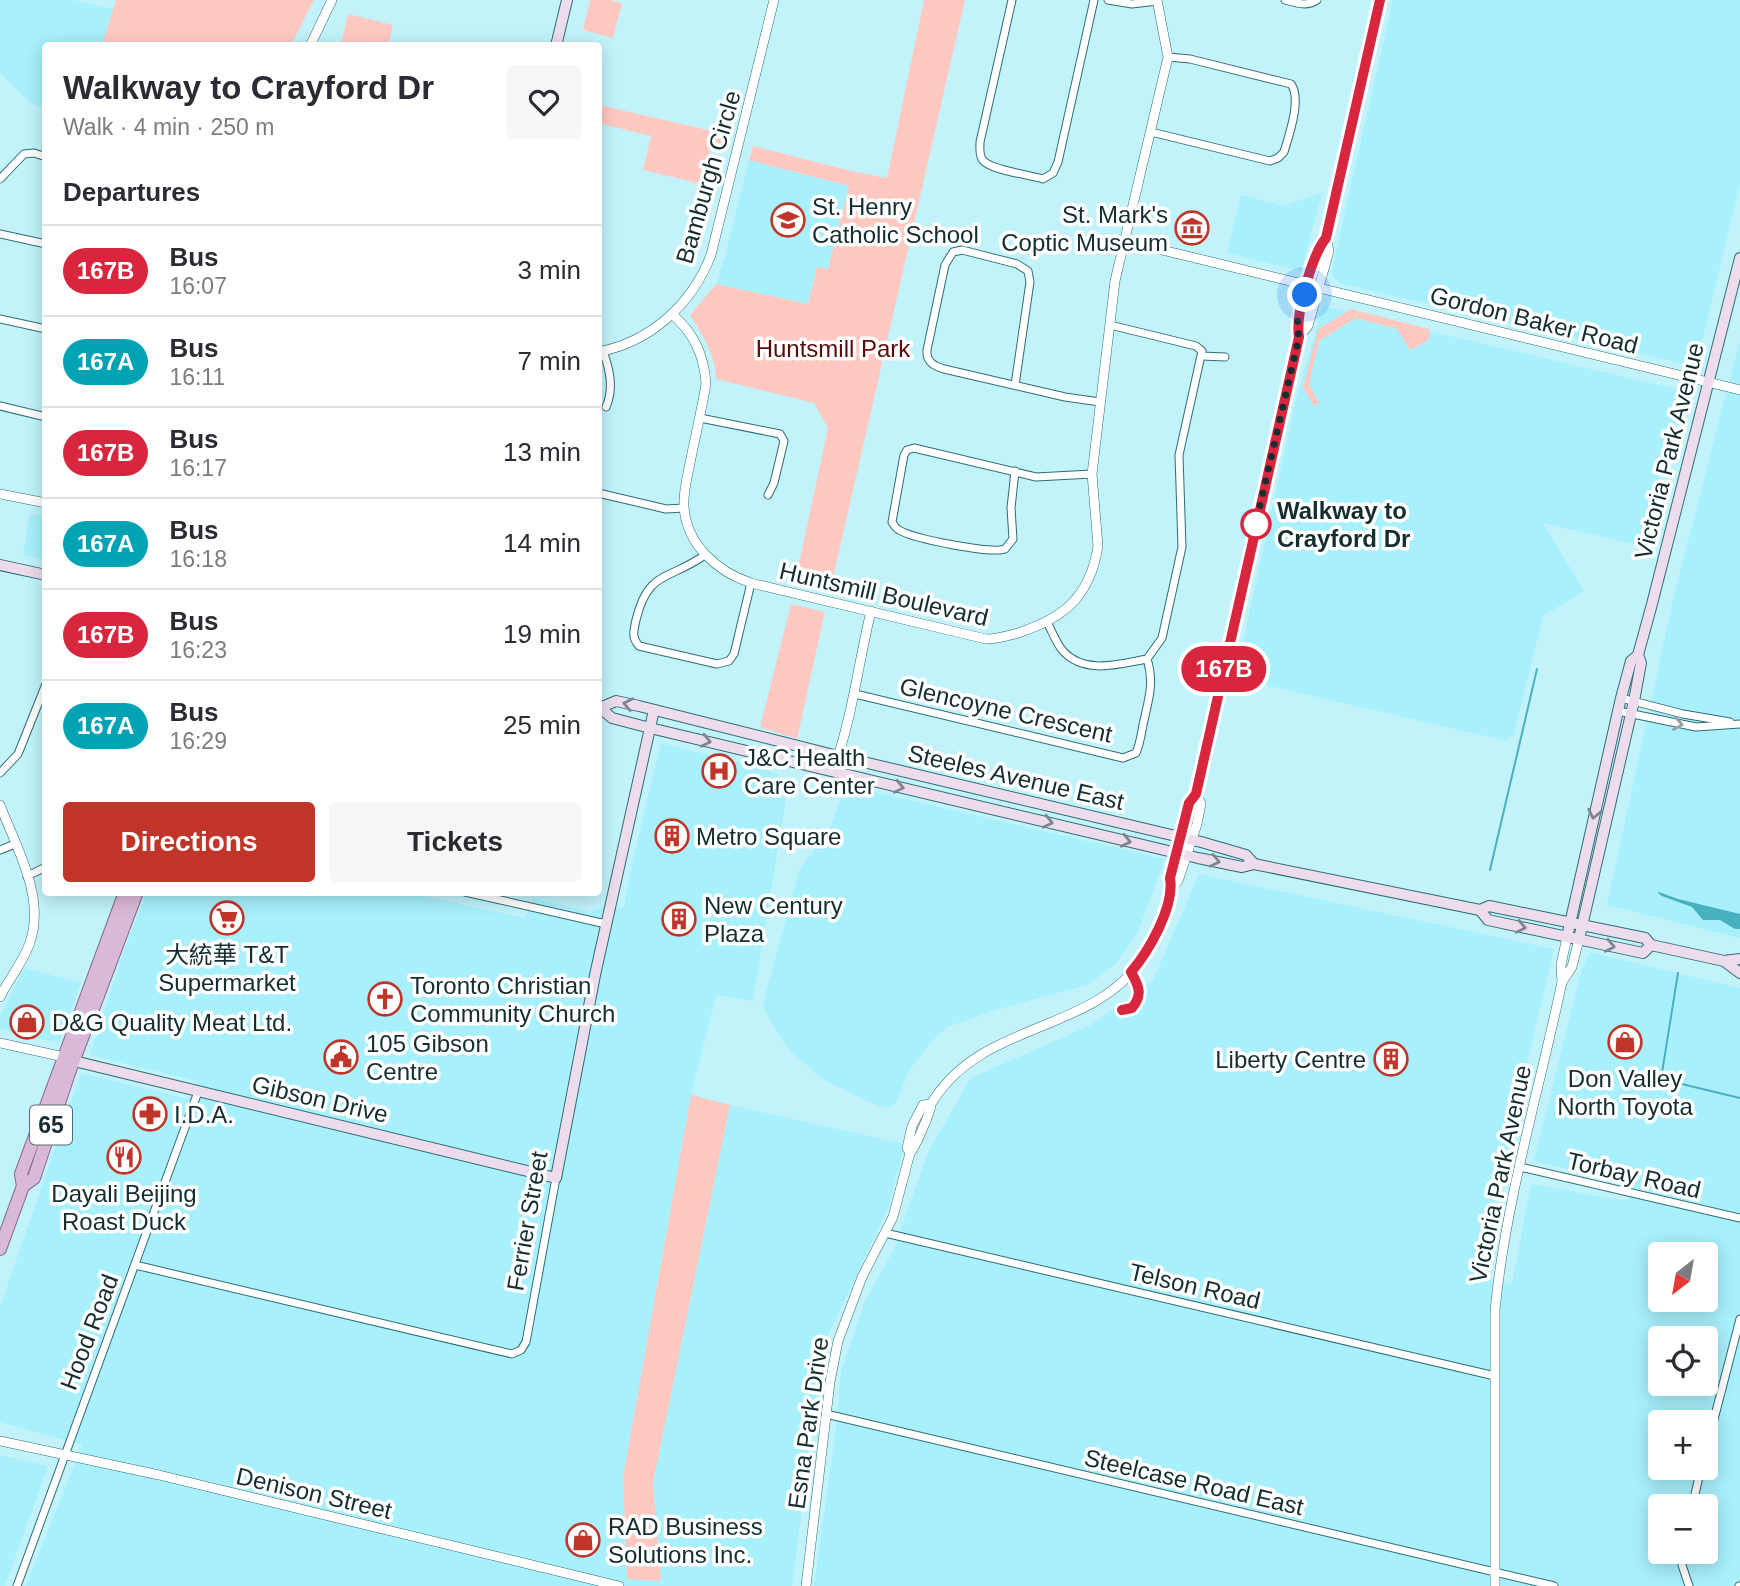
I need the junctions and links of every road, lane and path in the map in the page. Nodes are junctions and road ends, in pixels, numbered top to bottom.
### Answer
1 (332, 0) edge
2 (567, 0) edge
3 (774, 0) edge
4 (1012, 0) edge
5 (1094, 0) edge
6 (1108, 0) edge
7 (1157, 0) edge
8 (1285, 0) edge
9 (1317, 0) edge
10 (1380, 0) edge
11 (312, 42) edge
12 (557, 42) edge
13 (1168, 57) junction
14 (1151, 132) junction
15 (42, 156) edge
16 (0, 180) edge
17 (0, 233) edge
18 (1326, 238) junction
19 (1125, 241) junction
20 (42, 243) edge
21 (1740, 257) edge
22 (1307, 285) junction
23 (1318, 288) junction
24 (672, 314) junction
25 (0, 319) edge
26 (1110, 325) junction
27 (42, 328) edge
28 (1299, 337) junction
29 (602, 351) edge
30 (602, 353) edge
31 (1202, 356) junction
32 (1225, 357) dead end
33 (1709, 382) junction
34 (1015, 385) junction
35 (1740, 390) edge
36 (1100, 402) junction
37 (0, 406) edge
38 (606, 407) dead end
39 (42, 416) edge
40 (699, 418) junction
41 (1015, 471) junction
42 (1093, 474) junction
43 (0, 494) edge
44 (602, 494) edge
45 (768, 495) dead end
46 (42, 502) edge
47 (684, 508) junction
48 (705, 555) junction
49 (0, 565) edge
50 (42, 574) edge
51 (751, 583) junction
52 (871, 611) junction
53 (1047, 622) junction
54 (1638, 654) junction
55 (1147, 659) junction
56 (42, 694) edge
57 (855, 694) junction
58 (1621, 698) junction
59 (1634, 701) junction
60 (602, 706) edge
61 (602, 709) edge
62 (654, 710) junction
63 (1618, 711) junction
64 (1630, 715) junction
65 (1740, 724) edge
66 (650, 728) junction
67 (838, 756) junction
68 (833, 771) junction
69 (0, 773) edge
70 (0, 806) edge
71 (1186, 839) junction
72 (15, 844) junction
73 (0, 850) edge
74 (1181, 854) junction
75 (1254, 864) junction
76 (42, 869) edge
77 (27, 876) junction
78 (124, 896) edge
79 (135, 896) edge
80 (483, 896) edge
81 (1480, 910) junction
82 (1570, 921) junction
83 (606, 924) junction
84 (1583, 924) junction
85 (1567, 937) junction
86 (1580, 939) junction
87 (112, 945) junction
88 (1651, 945) junction
89 (1740, 958) edge
90 (1724, 961) junction
91 (1740, 974) edge
92 (1562, 982) junction
93 (0, 997) edge
94 (0, 1043) edge
95 (69, 1059) junction
96 (198, 1092) junction
97 (1520, 1167) junction
98 (556, 1178) junction
99 (1740, 1218) edge
100 (886, 1233) junction
101 (0, 1249) edge
102 (135, 1265) junction
103 (1740, 1319) edge
104 (1495, 1376) junction
105 (1716, 1410) edge
106 (826, 1414) junction
107 (0, 1441) edge
108 (64, 1454) junction
109 (1682, 1564) edge
110 (1495, 1573) junction
111 (17, 1586) edge
112 (619, 1586) edge
113 (806, 1586) edge
114 (1495, 1586) edge
115 (1554, 1586) edge
116 (1689, 1586) edge

1 - 11 street
2 - 12 main road
3 - 24 street, Bamburgh Circle
4 - 5 street
6 - 7 street
7 - 13 street, Huntsmill Boulevard
8 - 9 street
10 - 18 street
13 - 14 street, Huntsmill Boulevard
13 - 14 street
14 - 19 street, Huntsmill Boulevard
15 - 16 street
17 - 20 street
18 - 22 street
18 - 23 street
19 - 22 street, Gordon Baker Road
19 - 26 street, Huntsmill Boulevard
21 - 33 main road, Victoria Park Avenue
22 - 23 street, Gordon Baker Road
22 - 28 street
23 - 28 street
23 - 33 street, Gordon Baker Road
24 - 29 street, Bamburgh Circle
24 - 40 street, Huntsmill Boulevard
25 - 27 street
26 - 31 street
26 - 36 street, Huntsmill Boulevard
28 - 71 street, Esna Park Drive
30 - 38 street
31 - 32 street
31 - 55 street
33 - 35 street, Gordon Baker Road
33 - 54 main road, Victoria Park Avenue
34 - 34 street
34 - 36 street
36 - 42 street, Huntsmill Boulevard
37 - 39 street
40 - 45 street
40 - 47 street, Huntsmill Boulevard
41 - 41 street
41 - 42 street
42 - 53 street, Huntsmill Boulevard
43 - 46 street
44 - 47 street
47 - 48 street, Huntsmill Boulevard
48 - 51 street, Huntsmill Boulevard
48 - 51 street
49 - 50 main road
51 - 52 street, Huntsmill Boulevard
52 - 53 street, Huntsmill Boulevard
52 - 57 street
53 - 55 street
54 - 58 main road, Victoria Park Avenue
54 - 59 main road, Victoria Park Avenue
55 - 57 street, Glencoyne Crescent
56 - 69 street
57 - 67 street
58 - 59 street
58 - 63 main road, Victoria Park Avenue
59 - 64 main road, Victoria Park Avenue
59 - 65 street
62 -> 60 main road, Steeles Avenue East
61 - 66 main road, Steeles Avenue East
62 - 66 main road, Ferrier Street
62 - 67 main road, Steeles Avenue East
63 - 64 street
63 -> 82 main road, Victoria Park Avenue
64 -> 65 street
64 - 84 main road, Victoria Park Avenue
66 -> 68 main road, Steeles Avenue East
66 - 83 main road, Ferrier Street
67 - 68 street
67 - 71 main road, Steeles Avenue East
68 -> 74 main road, Steeles Avenue East
70 - 72 street
71 - 74 street, Esna Park Drive
71 - 75 main road, Steeles Avenue East
72 - 73 street
72 - 77 street
74 -> 75 main road, Steeles Avenue East
74 - 100 street, Esna Park Drive
75 - 81 main road, Steeles Avenue East
76 - 77 street
77 - 93 street
78 - 87 main road, 65
79 - 87 main road, 65
80 - 83 street
81 - 82 main road, Steeles Avenue East
81 -> 85 main road, Steeles Avenue East
82 - 84 main road, Steeles Avenue East
82 - 85 main road, Victoria Park Avenue
83 - 98 main road, Ferrier Street
84 - 86 main road, Victoria Park Avenue
84 - 88 main road, Steeles Avenue East
85 - 86 main road, Steeles Avenue East
85 - 92 street, Victoria Park Avenue
86 -> 88 main road, Steeles Avenue East
86 - 92 street, Victoria Park Avenue
87 - 95 main road, 65
88 - 90 main road, Steeles Avenue East
89 - 90 main road, Steeles Avenue East
90 - 91 main road, Steeles Avenue East
92 - 97 street, Victoria Park Avenue
94 - 95 street
95 - 96 main road, Gibson Drive
95 - 101 main road, 65
96 - 98 main road, Gibson Drive
96 - 102 street, Hood Road
97 - 99 street, Torbay Road
97 - 104 street, Victoria Park Avenue
98 - 102 street, Ferrier Street
100 - 104 street, Telson Road
100 - 106 street, Esna Park Drive
102 - 108 street, Hood Road
103 - 105 street
104 - 110 street, Victoria Park Avenue
106 - 110 street, Steelcase Road East
106 - 113 street, Esna Park Drive
107 - 108 street, Denison Street
108 - 111 street, Hood Road
108 - 112 street, Denison Street
109 - 116 street
110 - 114 street, Victoria Park Avenue
110 - 115 street, Steelcase Road East

